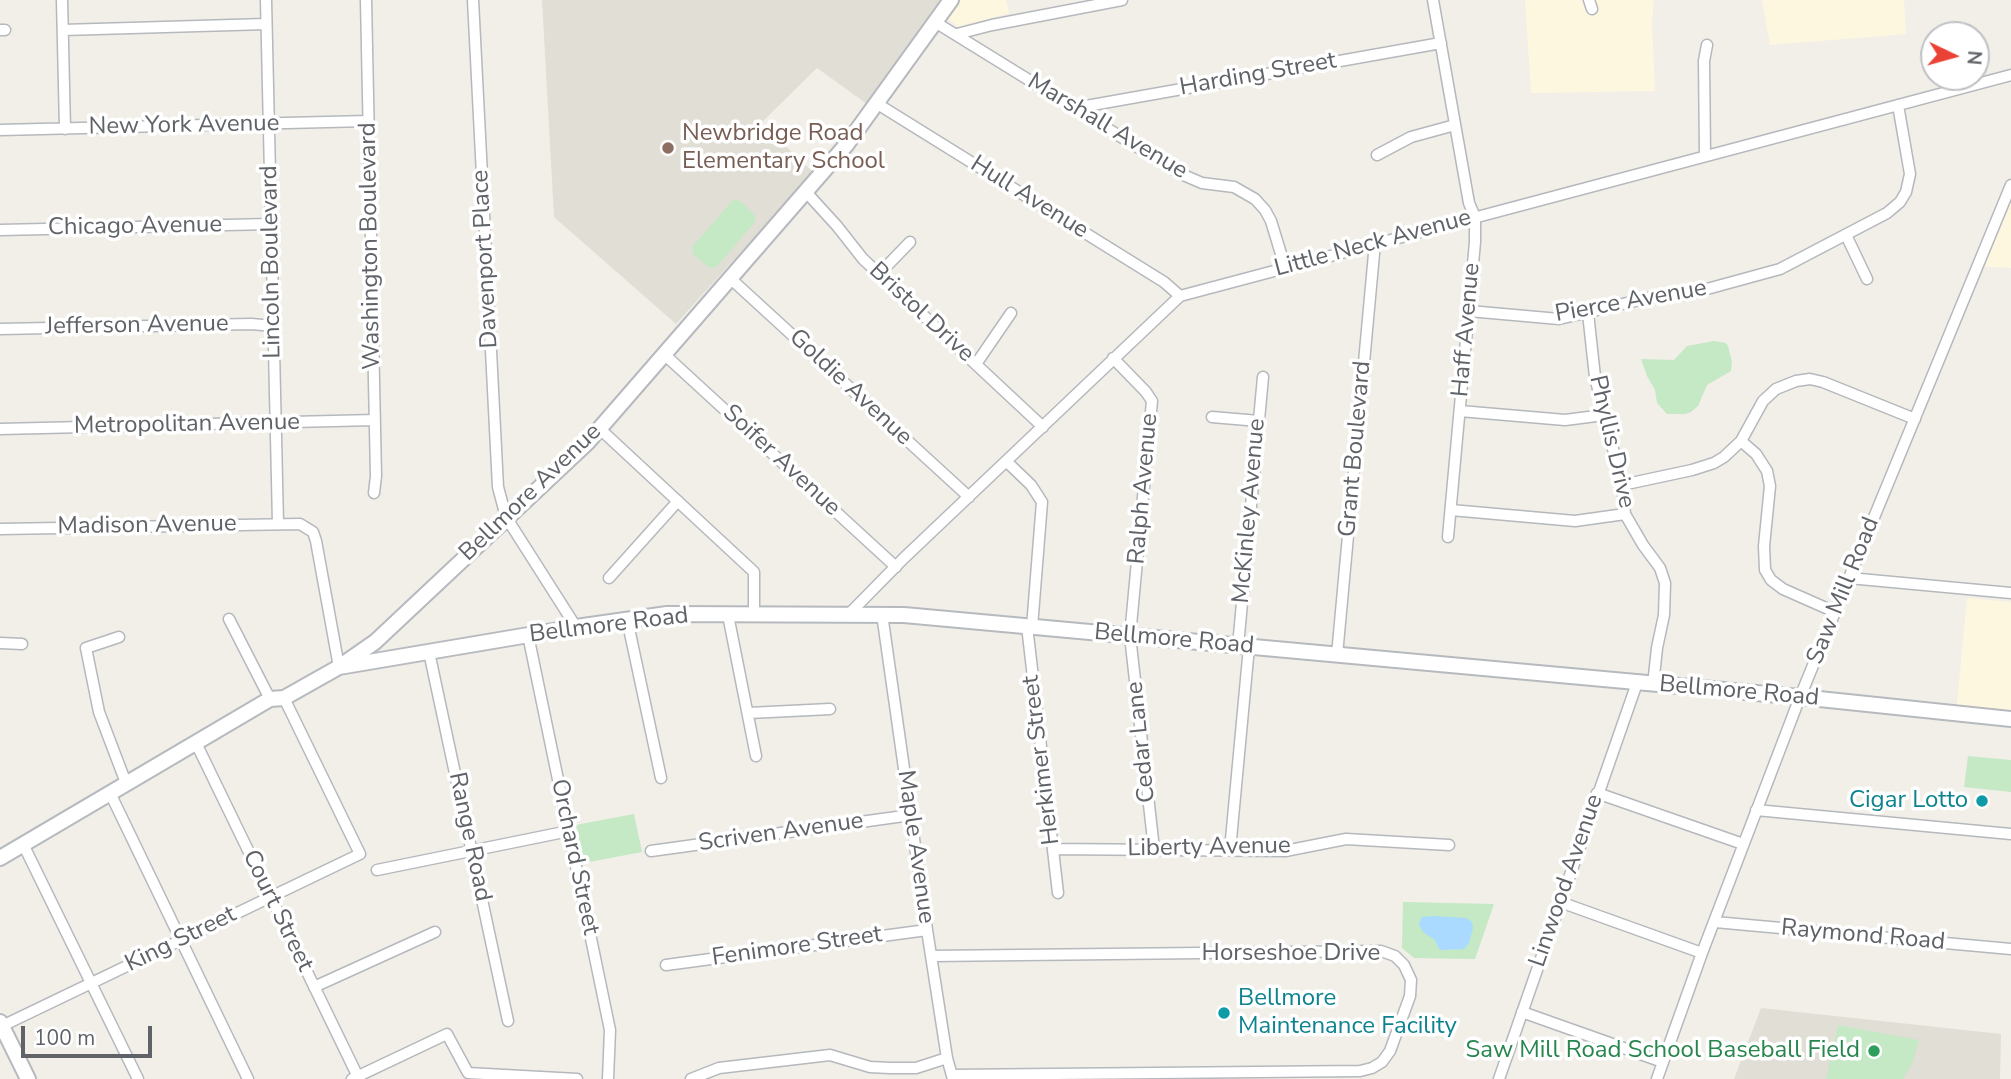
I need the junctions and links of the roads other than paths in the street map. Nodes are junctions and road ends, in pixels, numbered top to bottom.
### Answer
1 (62, 0) edge
2 (266, 0) edge
3 (366, 0) edge
4 (473, 0) edge
5 (951, 0) edge
6 (1122, 0) edge
7 (1433, 0) edge
8 (935, 22) junction
9 (266, 24) junction
10 (63, 30) junction
11 (957, 34) junction
12 (1441, 43) junction
13 (1707, 46) dead end
14 (2011, 75) edge
15 (876, 103) junction
16 (1898, 105) junction
17 (1075, 108) junction
18 (368, 121) junction
19 (269, 124) junction
20 (1455, 125) junction
21 (65, 129) junction
22 (0, 130) edge
23 (1377, 155) dead end
24 (1705, 156) junction
25 (2011, 185) edge
26 (806, 192) junction
27 (1475, 217) junction
28 (271, 225) junction
29 (0, 230) edge
30 (1846, 235) junction
31 (910, 242) dead end
32 (1375, 243) junction
33 (1284, 267) junction
34 (879, 274) junction
35 (731, 279) junction
36 (1867, 279) dead end
37 (1180, 296) junction
38 (1469, 311) junction
39 (1011, 313) dead end
40 (1588, 313) junction
41 (274, 326) junction
42 (0, 329) edge
43 (665, 355) junction
44 (1113, 358) junction
45 (976, 364) junction
46 (1263, 377) dead end
47 (1460, 411) junction
48 (1604, 415) junction
49 (1212, 417) dead end
50 (1915, 419) junction
51 (375, 421) junction
52 (1259, 421) junction
53 (275, 423) junction
54 (1043, 427) junction
55 (0, 429) edge
56 (600, 429) junction
57 (1741, 441) junction
58 (1006, 461) junction
59 (1622, 485) junction
60 (374, 493) dead end
61 (969, 498) junction
62 (678, 501) junction
63 (1451, 510) junction
64 (1625, 514) junction
65 (506, 517) junction
66 (278, 523) junction
67 (0, 529) edge
68 (1448, 537) dead end
69 (896, 567) junction
70 (609, 578) dead end
71 (1849, 578) junction
72 (2011, 593) edge
73 (1835, 612) junction
74 (754, 614) junction
75 (883, 614) junction
76 (728, 615) junction
77 (848, 615) junction
78 (229, 619) dead end
79 (627, 619) junction
80 (576, 627) junction
81 (1030, 627) junction
82 (528, 635) junction
83 (1130, 636) junction
84 (119, 637) dead end
85 (0, 643) edge
86 (22, 644) dead end
87 (1243, 646) junction
88 (429, 652) junction
89 (1337, 655) junction
90 (339, 667) junction
91 (1637, 683) junction
92 (1653, 685) junction
93 (1800, 697) junction
94 (277, 698) junction
95 (830, 709) dead end
96 (749, 713) junction
97 (2011, 719) edge
98 (196, 743) junction
99 (757, 756) dead end
100 (662, 778) dead end
101 (126, 783) junction
102 (110, 793) junction
103 (1597, 793) junction
104 (1756, 810) junction
105 (911, 815) junction
106 (569, 831) junction
107 (2011, 834) edge
108 (23, 844) junction
109 (1743, 844) junction
110 (1449, 845) dead end
111 (1053, 849) junction
112 (1154, 849) junction
113 (1230, 850) junction
114 (472, 851) junction
115 (652, 851) dead end
116 (0, 858) edge
117 (377, 870) dead end
118 (1058, 893) dead end
119 (270, 897) junction
120 (1560, 902) junction
121 (1715, 922) junction
122 (927, 930) junction
123 (435, 932) dead end
124 (181, 940) junction
125 (2011, 949) edge
126 (1702, 953) junction
127 (931, 956) junction
128 (666, 965) dead end
129 (91, 983) junction
130 (314, 987) junction
131 (1522, 1012) junction
132 (508, 1021) dead end
133 (1, 1024) edge
134 (947, 1058) junction
135 (1663, 1062) junction
136 (952, 1077) edge
137 (356, 1078) edge
138 (28, 1079) edge
139 (138, 1079) edge
140 (248, 1079) edge
141 (577, 1079) edge
142 (608, 1079) edge
143 (691, 1079) edge
144 (1499, 1079) edge
145 (1657, 1079) edge

1 - 10 street
2 - 9 street, Lincoln Boulevard
3 - 18 street, Washington Boulevard
4 - 65 street, Davenport Place
5 - 8 main road, Bellmore Avenue
6 - 11 street
7 - 12 street, Haff Avenue
8 - 11 street, Marshall Avenue
8 - 15 main road, Bellmore Avenue
9 - 10 street
9 - 19 street, Lincoln Boulevard
10 - 21 street
11 - 17 street, Marshall Avenue
12 - 17 street, Harding Street
12 - 20 street, Haff Avenue
13 - 24 street
14 - 16 street, Little Neck Avenue
15 - 26 main road, Bellmore Avenue
15 - 37 street, Hull Avenue
16 - 24 street, Little Neck Avenue
16 - 30 street, Pierce Avenue
17 - 33 street, Marshall Avenue
18 - 19 street, New York Avenue
18 - 51 street, Washington Boulevard
19 - 21 street, New York Avenue
19 - 28 street, Lincoln Boulevard
20 - 23 street
20 - 27 street, Haff Avenue
21 - 22 street, New York Avenue
24 - 27 street, Little Neck Avenue
25 - 50 street, Saw Mill Road
26 - 34 street, Bristol Drive
26 - 35 main road, Bellmore Avenue
27 - 32 street, Little Neck Avenue
27 - 38 street, Haff Avenue
28 - 29 street, Chicago Avenue
28 - 41 street, Lincoln Boulevard
30 - 36 street
30 - 40 street, Pierce Avenue
31 - 34 street
32 - 33 street, Little Neck Avenue
32 - 89 street, Grant Boulevard
33 - 37 street, Little Neck Avenue
34 - 45 street, Bristol Drive
35 - 43 main road, Bellmore Avenue
35 - 61 street, Goldie Avenue
37 - 44 street, Little Neck Avenue
38 - 40 street, Pierce Avenue
38 - 47 street, Haff Avenue
39 - 45 street
40 - 48 street, Phyllis Drive
41 - 42 street, Jefferson Avenue
41 - 53 street, Lincoln Boulevard
43 - 56 main road, Bellmore Avenue
43 - 69 street, Soifer Avenue
44 - 54 street, Little Neck Avenue
44 - 83 street, Ralph Avenue
45 - 54 street, Bristol Drive
46 - 52 street, McKinley Avenue
47 - 48 street
47 - 63 street, Haff Avenue
48 - 59 street, Phyllis Drive
49 - 52 street
50 - 57 street
50 - 71 street, Saw Mill Road
51 - 53 street, Metropolitan Avenue
51 - 60 street, Washington Boulevard
52 - 87 street, McKinley Avenue
53 - 55 street, Metropolitan Avenue
53 - 66 street, Lincoln Boulevard
54 - 58 street, Little Neck Avenue
56 - 62 street
56 - 65 main road, Bellmore Avenue
57 - 59 street
57 - 73 street
58 - 61 street, Little Neck Avenue
58 - 81 street, Herkimer Street
59 - 64 street, Phyllis Drive
61 - 69 street, Little Neck Avenue
62 - 70 street
62 - 74 street
63 - 64 street
63 - 68 street, Haff Avenue
64 - 92 street, Phyllis Drive
65 - 80 street, Davenport Place
65 - 90 main road, Bellmore Avenue
66 - 67 street, Madison Avenue
66 - 90 street, Madison Avenue
69 - 77 street, Little Neck Avenue
71 - 72 street
71 - 73 street, Saw Mill Road
73 - 93 street, Saw Mill Road
74 - 76 main road, Bellmore Road
74 - 77 main road, Bellmore Road
75 - 77 main road, Bellmore Road
75 - 81 main road, Bellmore Road
75 - 105 street, Maple Avenue
76 - 79 main road, Bellmore Road
76 - 96 street
78 - 94 street
79 - 80 main road, Bellmore Road
79 - 100 street
80 - 82 main road, Bellmore Road
81 - 83 main road, Bellmore Road
81 - 111 street, Herkimer Street
82 - 88 main road, Bellmore Road
82 - 106 street, Orchard Street
83 - 87 main road, Bellmore Road
83 - 112 street, Cedar Lane
84 - 101 street
85 - 86 street
87 - 89 main road, Bellmore Road
87 - 113 street, McKinley Avenue
88 - 90 main road, Bellmore Road
88 - 114 street, Range Road
89 - 91 main road, Bellmore Road
90 - 94 main road, Bellmore Avenue
91 - 92 main road, Bellmore Road
91 - 103 street, Linwood Avenue
92 - 93 main road, Bellmore Road
93 - 97 main road, Bellmore Road
93 - 104 street, Saw Mill Road
94 - 98 main road, Bellmore Avenue
94 - 119 street, King Street
95 - 96 street
96 - 99 street
98 - 101 main road, Bellmore Avenue
98 - 119 street, Court Street
101 - 102 main road, Bellmore Avenue
102 - 108 main road, Bellmore Avenue
102 - 124 street
103 - 109 street
103 - 120 street, Linwood Avenue
104 - 107 street
104 - 109 street, Saw Mill Road
105 - 115 street, Scriven Avenue
105 - 122 street, Maple Avenue
106 - 114 street
106 - 142 street, Orchard Street
108 - 116 main road, Bellmore Avenue
108 - 129 street
109 - 121 street, Saw Mill Road
110 - 113 street, Liberty Avenue
111 - 112 street, Liberty Avenue
111 - 118 street, Herkimer Street
112 - 113 street, Liberty Avenue
114 - 117 street
114 - 132 street, Range Road
119 - 124 street, King Street
119 - 130 street, Court Street
120 - 126 street
120 - 131 street, Linwood Avenue
121 - 125 street, Raymond Road
121 - 126 street, Saw Mill Road
122 - 127 street, Maple Avenue
122 - 128 street, Fenimore Street
123 - 130 street
124 - 129 street, King Street
124 - 140 street
126 - 135 street, Saw Mill Road
127 - 134 street, Maple Avenue
127 - 136 street, Horseshoe Drive
129 - 133 street, King Street
129 - 139 street
130 - 137 street, Court Street
131 - 135 street
131 - 144 street, Linwood Avenue
133 - 138 main road
134 - 136 street, Maple Avenue
134 - 143 street
135 - 145 street, Saw Mill Road
137 - 141 street

